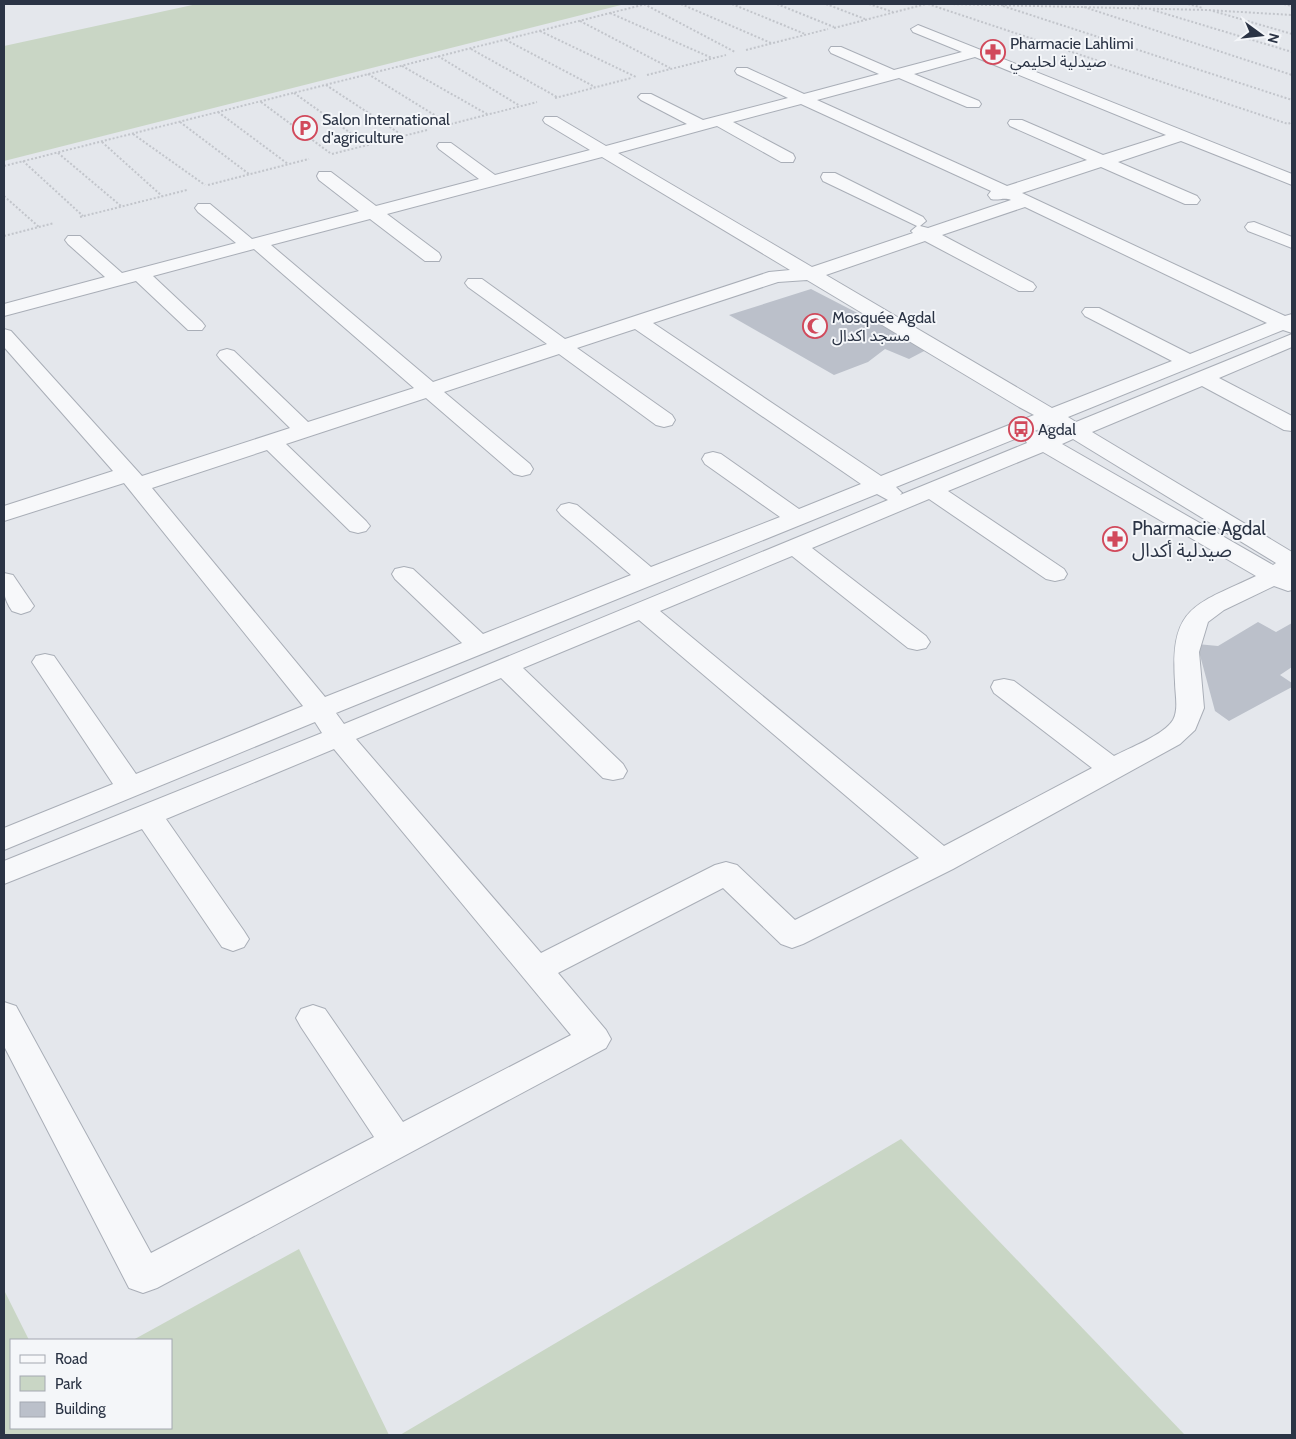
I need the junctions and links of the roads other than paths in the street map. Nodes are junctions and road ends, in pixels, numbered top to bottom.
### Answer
1 (918, 29) dead end
2 (836, 50) dead end
3 (975, 53) junction
4 (742, 72) dead end
5 (897, 74) junction
6 (646, 96) dead end
7 (805, 99) junction
8 (973, 104) dead end
9 (551, 120) dead end
10 (719, 122) junction
11 (1016, 123) dead end
12 (702, 126) junction
13 (1183, 135) junction
14 (445, 146) dead end
15 (603, 152) junction
16 (787, 158) dead end
17 (1103, 160) junction
18 (326, 176) dead end
19 (829, 177) dead end
20 (1292, 180) edge
21 (492, 181) junction
22 (1005, 192) junction
23 (1191, 200) dead end
24 (1026, 201) junction
25 (204, 208) dead end
26 (374, 213) junction
27 (918, 227) junction
28 (1254, 227) dead end
29 (74, 240) dead end
30 (254, 244) junction
31 (1292, 244) edge
32 (432, 257) dead end
33 (784, 269) junction
34 (139, 274) junction
35 (810, 274) junction
36 (119, 280) junction
37 (475, 283) dead end
38 (1026, 287) dead end
39 (4, 310) edge
40 (1092, 312) dead end
41 (638, 322) junction
42 (195, 326) dead end
43 (1290, 328) edge
44 (4, 335) edge
45 (565, 346) junction
46 (227, 355) dead end
47 (1197, 370) junction
48 (432, 390) junction
49 (1051, 418) junction
50 (664, 420) dead end
51 (1292, 425) edge
52 (1021, 429) junction
53 (305, 431) junction
54 (1075, 432) junction
55 (272, 442) junction
56 (1046, 445) junction
57 (713, 459) dead end
58 (522, 469) dead end
59 (133, 480) junction
60 (878, 486) junction
61 (932, 491) junction
62 (904, 502) junction
63 (569, 510) dead end
64 (4, 514) edge
65 (797, 518) junction
66 (358, 526) dead end
67 (795, 547) junction
68 (1288, 572) edge
69 (404, 574) dead end
70 (1055, 574) dead end
71 (649, 578) junction
72 (4, 580) edge
73 (21, 606) dead end
74 (642, 609) junction
75 (917, 642) dead end
76 (481, 646) junction
77 (45, 662) dead end
78 (506, 667) junction
79 (1004, 687) dead end
80 (320, 709) junction
81 (338, 736) junction
82 (1112, 769) junction
83 (613, 771) dead end
84 (130, 788) junction
85 (149, 817) junction
86 (4, 840) edge
87 (942, 861) junction
88 (4, 874) edge
89 (233, 939) dead end
90 (536, 970) junction
91 (4, 1015) edge
92 (313, 1018) dead end
93 (397, 1143) junction

1 - 3 street
2 - 5 street
3 - 5 street
3 - 13 street
4 - 7 street
5 - 7 street
5 - 8 street
6 - 12 street
7 - 10 street
7 - 22 street
9 - 15 street
10 - 12 street
10 - 16 street
11 - 17 street
12 - 15 street
13 - 17 street
13 - 20 street
14 - 21 street
15 - 21 street
15 - 33 street
17 - 22 street
17 - 23 street
18 - 26 street
19 - 27 street
21 - 26 street
22 - 24 street
22 - 27 street
24 - 27 street
24 - 43 street
25 - 30 street
26 - 30 street
26 - 32 street
27 - 33 street
27 - 35 street
27 - 38 street
28 - 31 street
29 - 36 street
30 - 34 street
30 - 48 street
33 - 35 street
33 - 41 street
34 - 36 street
34 - 42 street
35 - 49 street
36 - 39 street
37 - 45 street
40 - 47 street
41 - 45 street
41 - 60 street
43 - 47 street
44 - 59 street
45 - 48 street
45 - 50 street
46 - 53 street
47 - 49 street
47 - 51 street
47 - 54 street
48 - 53 street
48 - 58 street
49 - 52 street
49 - 54 street
52 - 56 street
52 - 60 street
53 - 55 street
54 - 56 street
54 - 68 street
55 - 59 street
55 - 66 street
56 - 61 street
56 - 68 street
57 - 65 street
59 - 64 street
59 - 80 street
60 - 62 street
60 - 65 street
61 - 62 street
61 - 70 street
62 - 67 street
63 - 71 street
65 - 71 street
67 - 74 street
67 - 75 street
68 - 82 street
69 - 76 street
71 - 76 street
72 - 73 street
74 - 78 street
74 - 87 street
76 - 80 street
77 - 84 street
78 - 81 street
78 - 83 street
79 - 82 street
80 - 81 street
80 - 84 street
81 - 85 street
81 - 90 street
82 - 87 street
84 - 86 street
85 - 88 street
85 - 89 street
87 - 90 street
90 - 93 street
91 - 93 street
92 - 93 street

